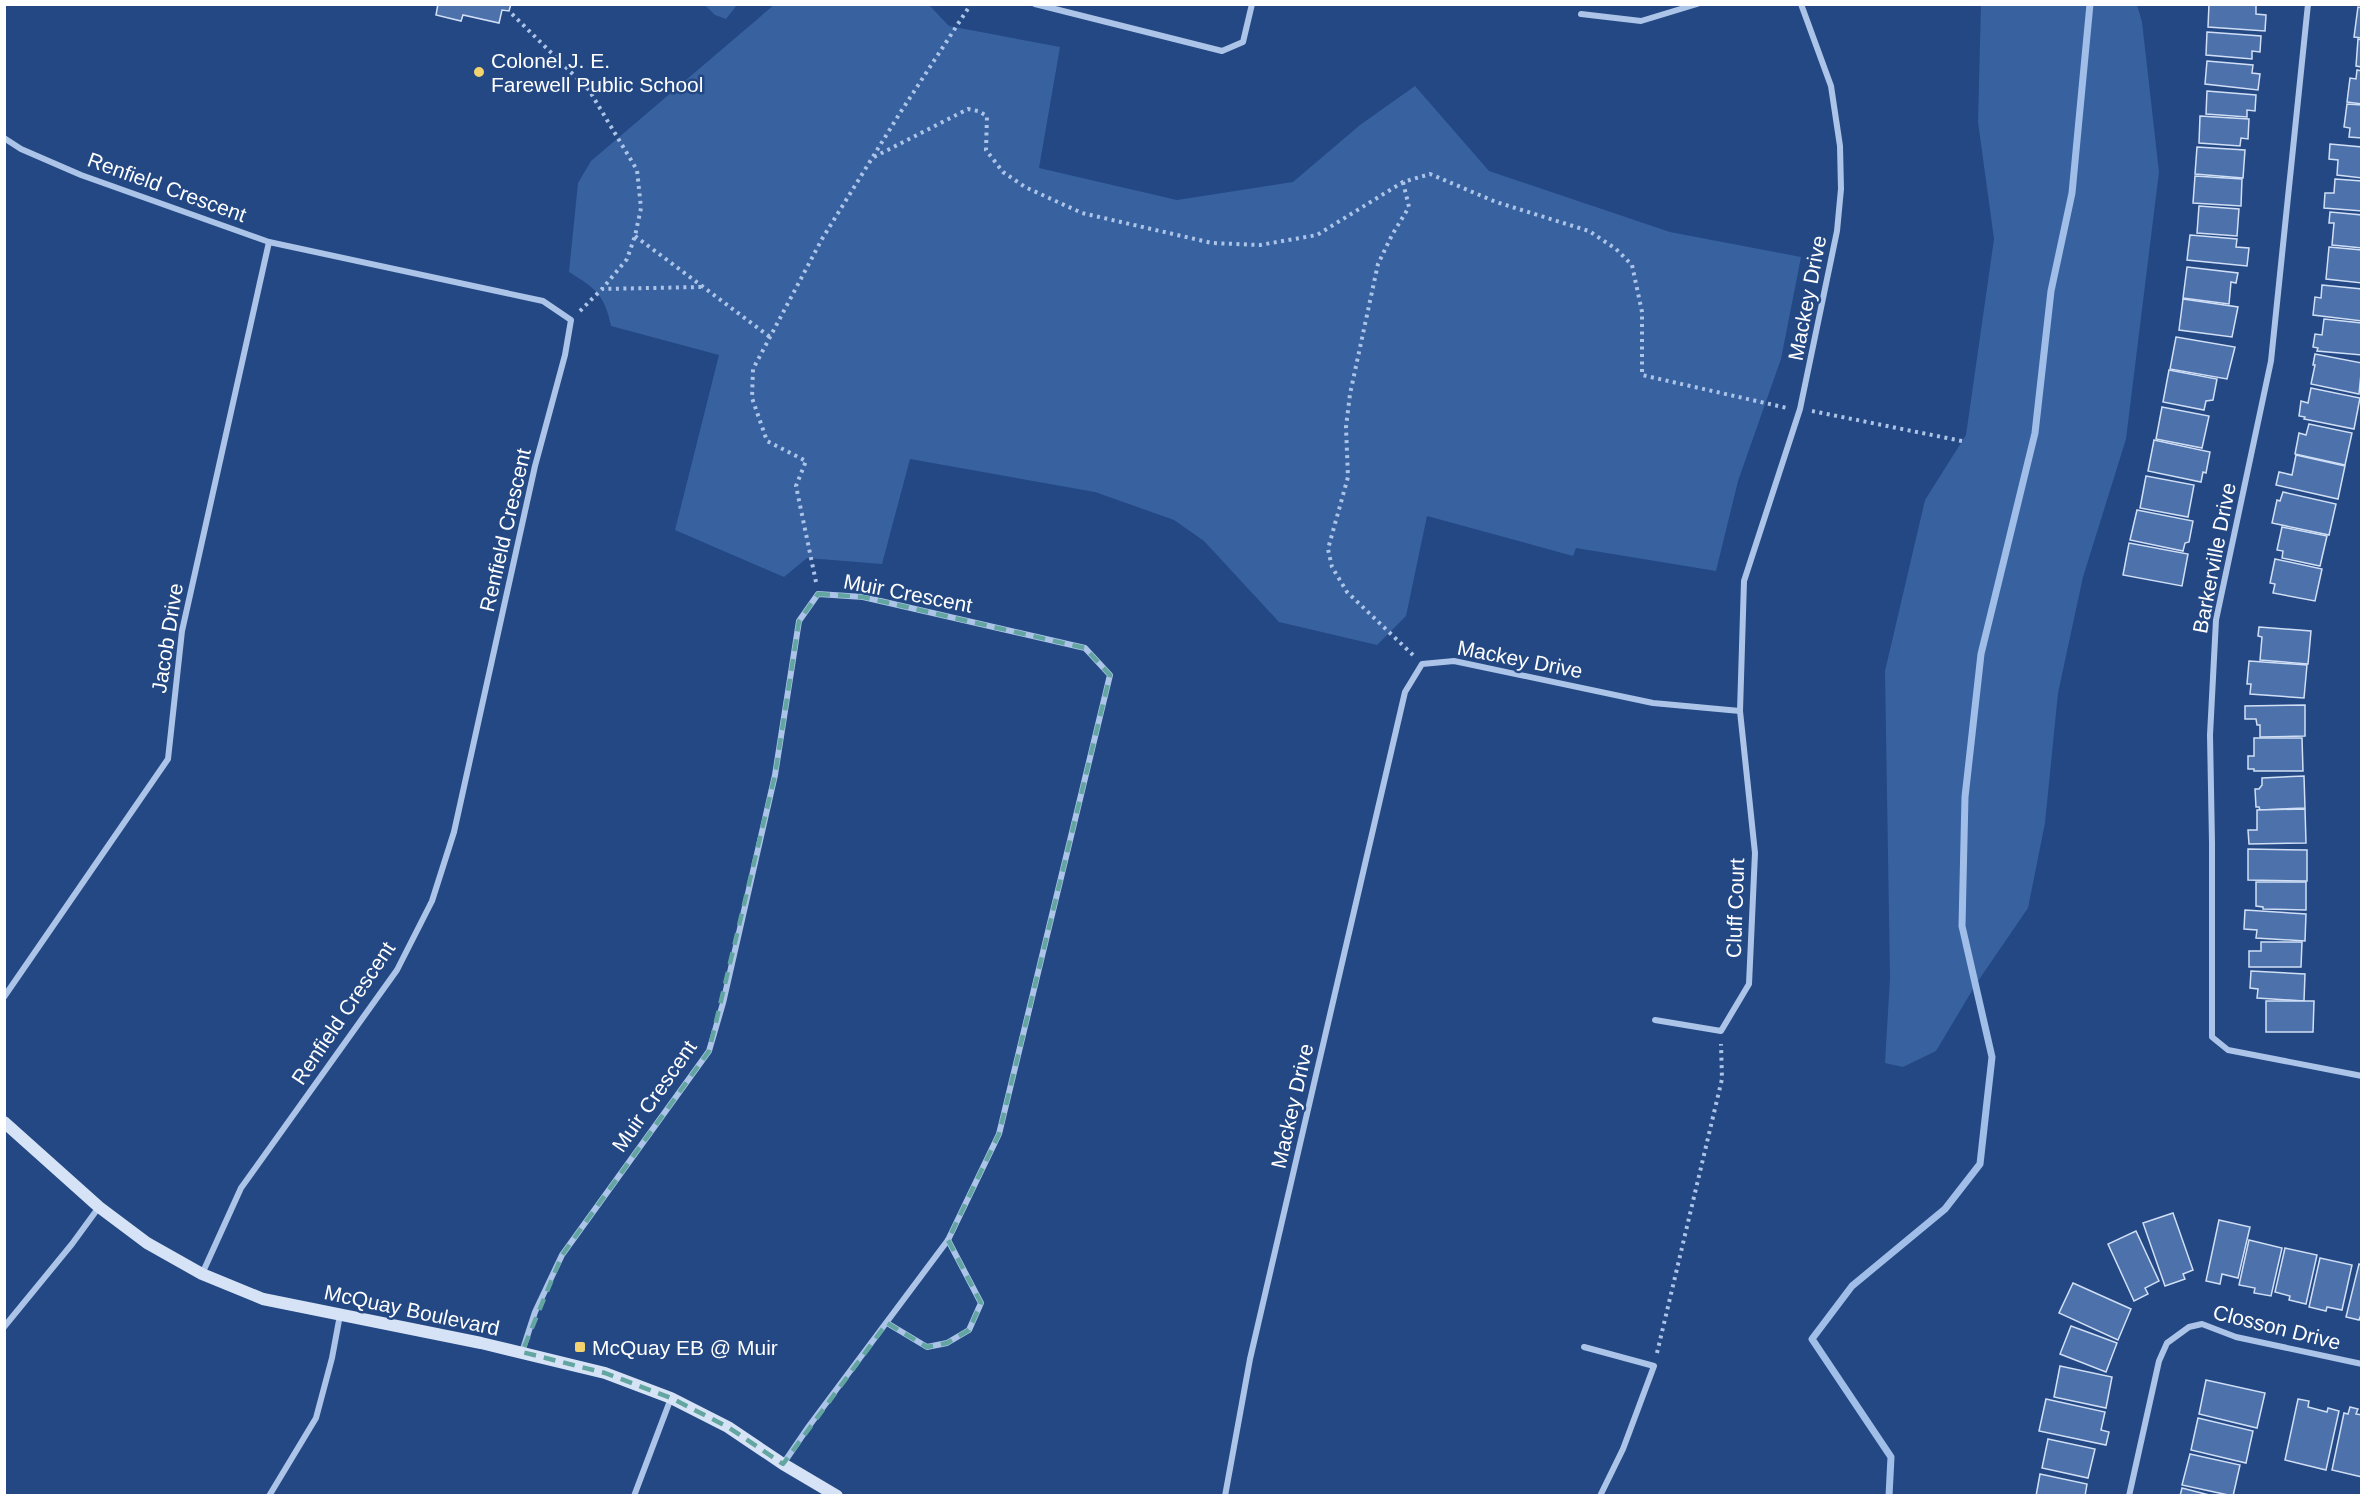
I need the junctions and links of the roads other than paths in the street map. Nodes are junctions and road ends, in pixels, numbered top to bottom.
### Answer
1 (1035, 4) edge
2 (1251, 4) edge
3 (1697, 4) edge
4 (1801, 4) edge
5 (2308, 4) edge
6 (1581, 14) dead end
7 (4, 138) edge
8 (269, 242) junction
9 (1740, 711) junction
10 (4, 997) edge
11 (1655, 1020) dead end
12 (2361, 1076) edge
13 (4, 1122) edge
14 (99, 1207) junction
15 (948, 1240) junction
16 (202, 1274) junction
17 (340, 1315) junction
18 (887, 1323) junction
19 (4, 1327) edge
20 (1584, 1347) dead end
21 (522, 1352) junction
22 (2361, 1364) edge
23 (671, 1398) junction
24 (783, 1464) junction
25 (269, 1496) edge
26 (634, 1496) edge
27 (837, 1496) edge
28 (1225, 1496) edge
29 (1600, 1496) edge
30 (2129, 1496) edge

1 - 2 street
3 - 6 street
4 - 9 street, Mackey Drive
5 - 12 street, Barkerville Drive
7 - 8 street, Renfield Crescent
8 - 10 street, Jacob Drive
8 - 16 street, Renfield Crescent
9 - 11 street, Cluff Court
9 - 28 street, Mackey Drive
13 - 14 street, McQuay Boulevard
14 - 16 street, McQuay Boulevard
14 - 19 street
15 - 18 street, Muir Crescent
15 - 18 street
15 - 21 street, Muir Crescent
16 - 17 street, McQuay Boulevard
17 - 21 street, McQuay Boulevard
17 - 25 street
18 - 24 street, Muir Crescent
20 - 29 street
21 - 23 street, McQuay Boulevard
22 - 30 street, Closson Drive
23 - 24 street, McQuay Boulevard
23 - 26 street
24 - 27 street, McQuay Boulevard

